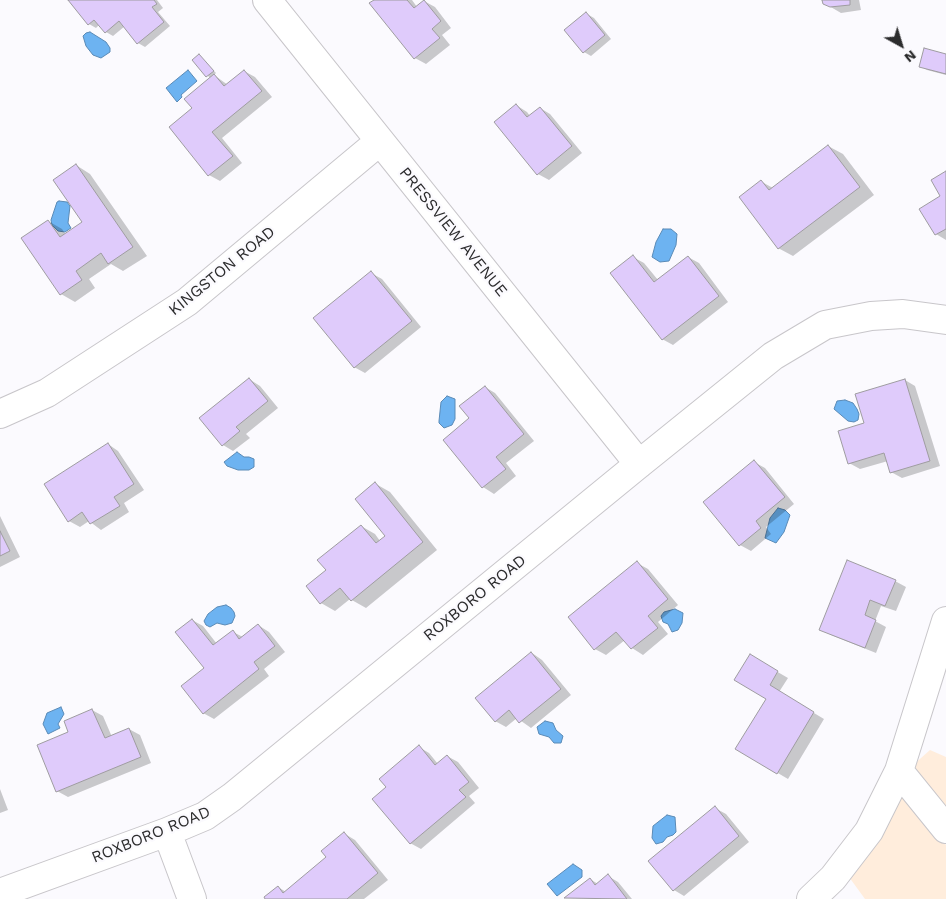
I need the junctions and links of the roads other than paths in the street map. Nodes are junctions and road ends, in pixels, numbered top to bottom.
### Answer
1 (267, 0) edge
2 (380, 141) junction
3 (946, 320) edge
4 (0, 414) edge
5 (639, 464) junction
6 (946, 620) edge
7 (899, 771) junction
8 (946, 828) edge
9 (167, 832) junction
10 (0, 893) edge
11 (192, 899) edge
12 (811, 899) edge

1 - 2 street, PRESSVIEW AVENUE
2 - 4 street, KINGSTON ROAD
2 - 5 street, PRESSVIEW AVENUE
3 - 5 street, ROXBORO ROAD
5 - 9 street, ROXBORO ROAD
6 - 7 street
7 - 8 street
7 - 12 street
9 - 10 street, ROXBORO ROAD
9 - 11 street

